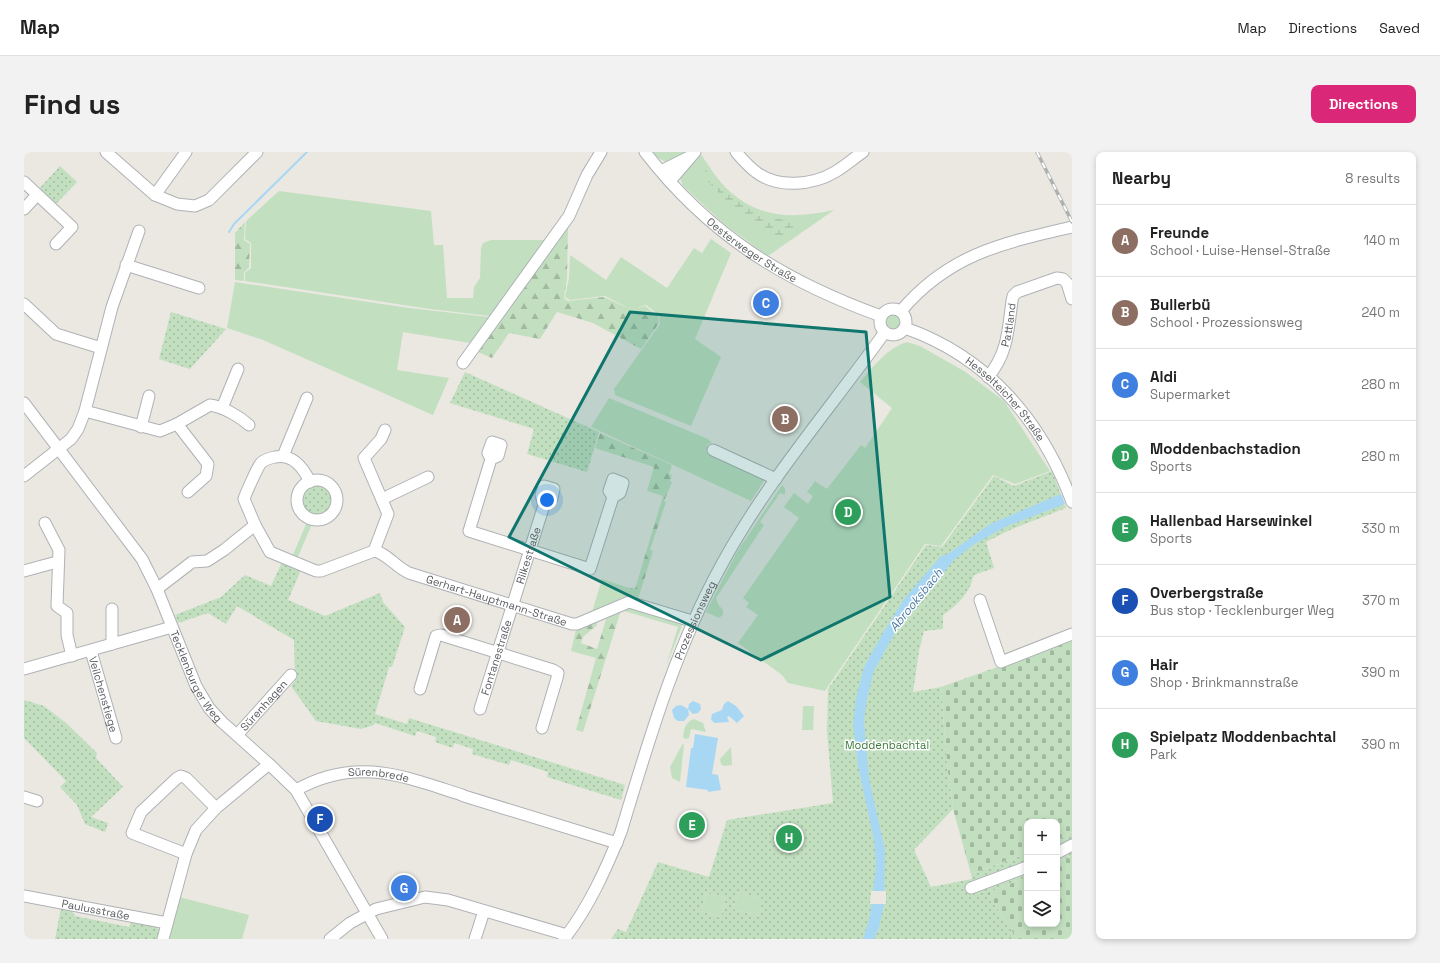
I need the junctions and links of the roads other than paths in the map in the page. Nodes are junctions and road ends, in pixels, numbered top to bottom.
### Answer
1 (106, 152) edge
2 (186, 152) edge
3 (257, 152) edge
4 (602, 152) edge
5 (645, 152) edge
6 (736, 152) edge
7 (842, 152) edge
8 (863, 152) edge
9 (693, 154) edge
10 (848, 162) junction
11 (661, 171) junction
12 (670, 181) junction
13 (24, 182) edge
14 (37, 195) junction
15 (155, 195) junction
16 (24, 209) edge
17 (1072, 227) edge
18 (139, 231) dead end
19 (56, 244) dead end
20 (126, 265) junction
21 (198, 288) dead end
22 (1072, 299) edge
23 (24, 304) edge
24 (901, 311) junction
25 (881, 316) junction
26 (905, 328) junction
27 (885, 332) junction
28 (101, 348) junction
29 (463, 363) dead end
30 (238, 369) dead end
31 (988, 377) junction
32 (149, 396) dead end
33 (307, 398) dead end
34 (24, 403) edge
35 (222, 408) junction
36 (85, 411) junction
37 (177, 424) junction
38 (249, 425) dead end
39 (141, 427) junction
40 (385, 430) dead end
41 (59, 449) junction
42 (713, 450) dead end
43 (283, 456) junction
44 (491, 459) dead end
45 (24, 476) edge
46 (428, 477) dead end
47 (776, 479) junction
48 (310, 482) dead end
49 (188, 492) dead end
50 (613, 497) dead end
51 (382, 499) junction
52 (1072, 502) edge
53 (544, 505) dead end
54 (45, 523) dead end
55 (255, 525) junction
56 (374, 551) junction
57 (530, 551) junction
58 (57, 562) junction
59 (24, 571) edge
60 (157, 589) junction
61 (980, 600) dead end
62 (513, 606) junction
63 (112, 609) dead end
64 (692, 621) junction
65 (172, 627) junction
66 (1072, 634) edge
67 (112, 644) junction
68 (91, 650) junction
69 (498, 653) junction
70 (72, 656) junction
71 (24, 669) edge
72 (291, 675) dead end
73 (420, 688) dead end
74 (480, 709) dead end
75 (542, 728) dead end
76 (237, 735) junction
77 (116, 738) dead end
78 (269, 764) junction
79 (296, 790) junction
80 (24, 797) edge
81 (37, 801) dead end
82 (216, 808) junction
83 (616, 843) junction
84 (1072, 845) edge
85 (1060, 851) edge
86 (186, 854) junction
87 (1024, 868) edge
88 (972, 888) dead end
89 (24, 896) edge
90 (484, 911) junction
91 (367, 913) junction
92 (167, 923) junction
93 (566, 937) edge
94 (163, 939) edge
95 (330, 939) edge
96 (382, 939) edge
97 (475, 939) edge

1 - 15 street
2 - 15 street
3 - 15 street
4 - 29 street
5 - 11 street, Oesterweger Straße
6 - 10 street
7 - 10 street
8 - 10 street
9 - 11 street
9 - 12 street
11 - 12 street, Oesterweger Straße
12 - 25 street, Oesterweger Straße
13 - 14 street
14 - 16 street
14 - 19 street
17 - 24 street
18 - 20 street
20 - 21 street
20 - 28 street
22 - 31 street, Pattland
23 - 28 street
24 - 25 street
24 - 26 street
25 - 27 street
26 - 27 street
26 - 31 street, Hesselteicher Straße
27 - 47 street, Prozessionsweg
28 - 36 street
30 - 35 street
31 - 52 street, Hesselteicher Straße
32 - 39 street
33 - 43 street
34 - 41 street, Tecklenburger Weg
35 - 37 street
35 - 38 street
36 - 39 street
36 - 41 street
37 - 39 street
37 - 49 street
40 - 51 street
41 - 45 street
41 - 60 street, Tecklenburger Weg
42 - 47 street
43 - 48 street
43 - 55 street
44 - 57 street
46 - 51 street
47 - 64 street, Prozessionsweg
50 - 57 street
51 - 56 street
53 - 57 street, Rilkestraße
54 - 58 street
55 - 56 street
55 - 60 street
56 - 62 street, Gerhart-Hauptmann-Straße
57 - 62 street, Rilkestraße
58 - 59 street
58 - 70 street
60 - 65 street, Tecklenburger Weg
61 - 66 street
62 - 64 street, Gerhart-Hauptmann-Straße
62 - 69 street, Fontanestraße
63 - 67 street
64 - 83 street, Prozessionsweg
65 - 67 street
65 - 76 street, Tecklenburger Weg
67 - 68 street
68 - 70 street
68 - 77 street, Veilchenstiege
69 - 73 street
69 - 74 street, Fontanestraße
69 - 75 street
70 - 71 street
72 - 76 street, Sürenhagen
76 - 78 street, Tecklenburger Weg
78 - 79 street, Tecklenburger Weg
78 - 82 street
79 - 83 street, Sürenbrede
79 - 91 street, Tecklenburger Weg
80 - 81 street
82 - 86 street
82 - 86 street
83 - 93 street, Prozessionsweg
84 - 85 street
86 - 92 street
87 - 88 street
89 - 92 street, Paulusstraße
90 - 91 street
90 - 93 street
90 - 97 street
91 - 95 street
91 - 96 street, Tecklenburger Weg
92 - 94 street

